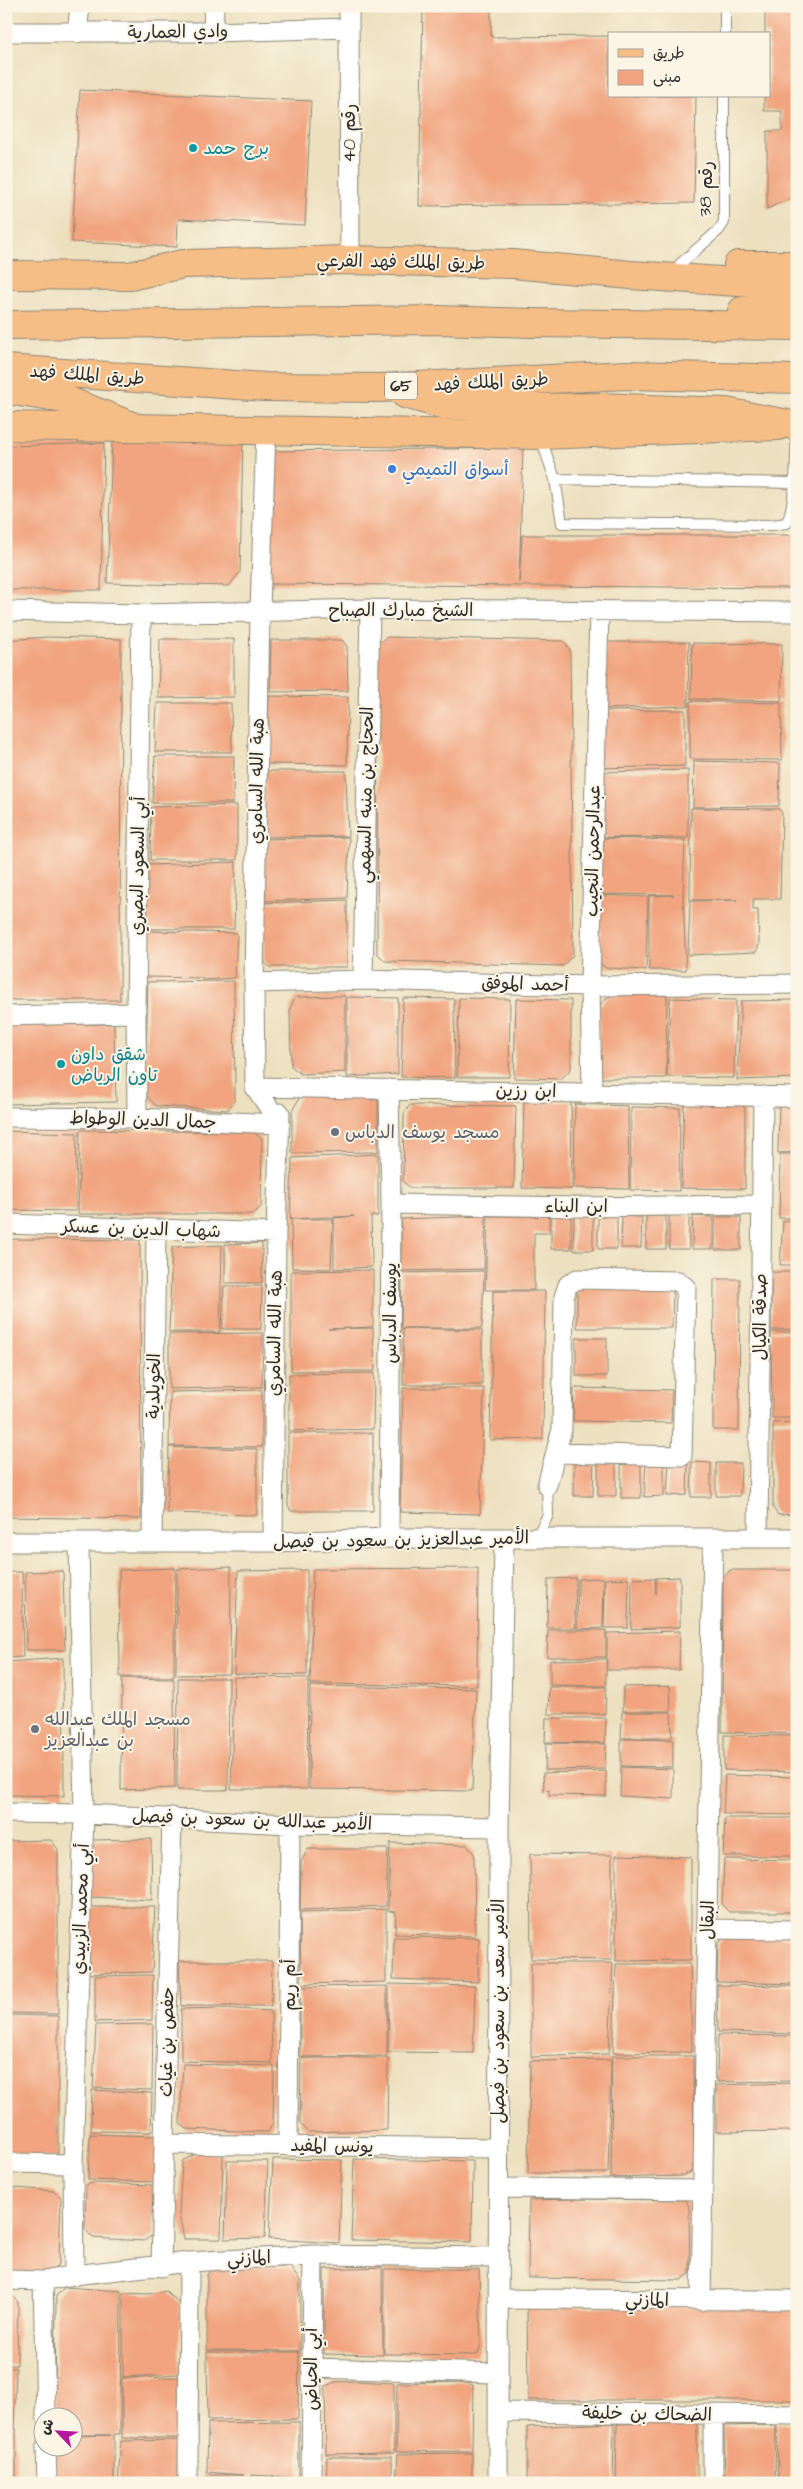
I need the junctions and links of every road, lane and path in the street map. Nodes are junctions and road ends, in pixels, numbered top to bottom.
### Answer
1 (80, 6) edge
2 (214, 6) edge
3 (349, 6) edge
4 (725, 6) edge
5 (349, 28) junction
6 (6, 32) edge
7 (213, 32) junction
8 (725, 32) edge
9 (77, 33) junction
10 (724, 98) edge
11 (350, 260) junction
12 (513, 264) junction
13 (680, 264) junction
14 (793, 267) edge
15 (6, 275) edge
16 (797, 303) edge
17 (531, 323) junction
18 (6, 325) edge
19 (797, 326) edge
20 (6, 369) edge
21 (797, 379) edge
22 (380, 388) junction
23 (6, 390) edge
24 (795, 425) edge
25 (6, 426) edge
26 (134, 427) junction
27 (266, 429) junction
28 (540, 435) junction
29 (555, 479) junction
30 (794, 483) junction
31 (370, 609) junction
32 (599, 610) junction
33 (6, 611) edge
34 (260, 611) junction
35 (797, 612) edge
36 (141, 614) junction
37 (363, 980) junction
38 (254, 983) junction
39 (797, 984) edge
40 (590, 986) junction
41 (136, 1013) junction
42 (6, 1016) edge
43 (255, 1087) junction
44 (280, 1089) junction
45 (389, 1089) junction
46 (592, 1092) junction
47 (763, 1096) junction
48 (797, 1097) edge
49 (6, 1117) edge
50 (137, 1118) junction
51 (280, 1124) junction
52 (391, 1204) junction
53 (761, 1205) junction
54 (6, 1224) edge
55 (156, 1230) junction
56 (276, 1233) junction
57 (557, 1453) junction
58 (547, 1485) joint
59 (389, 1538) junction
60 (504, 1538) junction
61 (536, 1538) junction
62 (713, 1538) junction
63 (758, 1538) junction
64 (797, 1538) edge
65 (6, 1542) edge
66 (152, 1542) junction
67 (273, 1542) junction
68 (79, 1543) junction
69 (6, 1813) edge
70 (84, 1814) junction
71 (172, 1817) junction
72 (290, 1824) junction
73 (499, 1826) junction
74 (708, 1929) junction
75 (797, 1930) edge
76 (165, 2144) junction
77 (288, 2146) junction
78 (498, 2148) junction
79 (6, 2162) edge
80 (73, 2164) junction
81 (499, 2188) junction
82 (702, 2190) junction
83 (312, 2255) junction
84 (498, 2257) junction
85 (189, 2262) junction
86 (161, 2266) junction
87 (74, 2275) junction
88 (6, 2280) edge
89 (43, 2281) junction
90 (498, 2299) junction
91 (797, 2300) edge
92 (701, 2301) junction
93 (311, 2368) junction
94 (497, 2372) junction
95 (46, 2406) edge
96 (498, 2412) junction
97 (713, 2414) junction
98 (797, 2415) edge
99 (46, 2456) edge
100 (47, 2483) edge
101 (188, 2483) edge
102 (311, 2483) edge
103 (498, 2483) edge
104 (713, 2483) edge

1 - 9 street
2 - 7 street
3 - 5 street, رقم 40
4 - 8 lane
5 - 7 street, وادي العمارية
5 - 11 street, رقم 40
6 - 9 street, وادي العمارية
7 - 9 street, وادي العمارية
10 - 13 lane, رقم 38
11 - 12 main road, طريق الملك فهد الفرعي
11 - 15 main road, طريق الملك فهد الفرعي
12 - 13 main road
12 - 14 main road, طريق الملك فهد الفرعي
13 - 14 main road
16 - 17 main road
17 - 18 main road
17 - 19 main road
20 - 22 main road, طريق الملك فهد / 65
21 - 22 main road, طريق الملك فهد / 65
22 - 24 main road
23 - 26 main road
24 - 28 main road
24 - 30 lane
25 - 26 main road
26 - 27 main road
27 - 28 main road
27 - 34 street, هبة الله السامري
28 - 29 lane
29 - 30 lane
29 - 30 lane
31 - 32 street, الشيخ مبارك الصباح
31 - 34 street, الشيخ مبارك الصباح
31 - 37 street, الحجاج بن منبه السهمي
32 - 35 street, الشيخ مبارك الصباح
32 - 40 street, عبدالرحمن النجيب
33 - 36 street, الشيخ مبارك الصباح
34 - 36 street, الشيخ مبارك الصباح
34 - 38 street, هبة الله السامري
36 - 41 street, أبي السعود البصري
37 - 38 street, أحمد الموفق
37 - 40 street, أحمد الموفق
38 - 43 street, هبة الله السامري
39 - 40 street, أحمد الموفق
40 - 46 street, عبدالرحمن النجيب
41 - 42 street
41 - 50 street, أبي السعود البصري
43 - 44 street, ابن رزين
43 - 51 street
44 - 45 street, ابن رزين
44 - 51 street, هبة الله السامري
45 - 46 street, ابن رزين
45 - 52 street, يوسف الدباس
46 - 47 street, ابن رزين
47 - 48 street, ابن رزين
47 - 53 street, صدقة الكيال
49 - 50 street, جمال الدين الوطواط
50 - 51 street, جمال الدين الوطواط
51 - 56 street, هبة الله السامري
52 - 53 street, ابن البناء
52 - 59 street, يوسف الدباس
53 - 63 street, صدقة الكيال
54 - 55 street, شهاب الدين بن عسكر
55 - 56 street, شهاب الدين بن عسكر
55 - 66 street, الخويلدية
56 - 67 street, هبة الله السامري
57 - 57 street
57 - 58 street
58 - 61 lane
59 - 60 street, الأمير عبدالعزيز بن سعود بن فيصل
59 - 67 street, الأمير عبدالعزيز بن سعود بن فيصل
60 - 61 street, الأمير عبدالعزيز بن سعود بن فيصل
60 - 73 street, الأمير سعد بن سعود بن فيصل
61 - 62 street, الأمير عبدالعزيز بن سعود بن فيصل
62 - 63 street, الأمير عبدالعزيز بن سعود بن فيصل
62 - 74 street, البقال
63 - 64 street, الأمير عبدالعزيز بن سعود بن فيصل
65 - 68 street, الأمير عبدالعزيز بن سعود بن فيصل
66 - 67 street, الأمير عبدالعزيز بن سعود بن فيصل
66 - 68 street, الأمير عبدالعزيز بن سعود بن فيصل
68 - 70 street, أبي محمد الزبيدي
69 - 70 street, الأمير عبدالله بن سعود بن فيصل
70 - 71 street, الأمير عبدالله بن سعود بن فيصل
70 - 80 street, أبي محمد الزبيدي
71 - 72 street, الأمير عبدالله بن سعود بن فيصل
71 - 76 street, حفص بن غياث
72 - 73 street, الأمير عبدالله بن سعود بن فيصل
72 - 77 street, أم ريم
73 - 78 street, الأمير سعد بن سعود بن فيصل
74 - 75 street
74 - 82 street, البقال
76 - 77 street, يونس المفيد
76 - 86 street, حفص بن غياث
77 - 78 street, يونس المفيد
78 - 81 street, الأمير سعد بن سعود بن فيصل
79 - 80 street
80 - 87 street, أبي محمد الزبيدي
81 - 82 street
81 - 84 street, الأمير سعد بن سعود بن فيصل
82 - 92 street, البقال
83 - 84 street, المازني
83 - 85 street, المازني
83 - 93 street, أبي الحياض
84 - 90 street, الأمير سعد بن سعود بن فيصل
85 - 86 street
85 - 101 street
86 - 87 street
87 - 89 street
88 - 89 street
89 - 95 street
90 - 92 street, المازني
90 - 94 street, الأمير سعد بن سعود بن فيصل
91 - 92 street, المازني
93 - 94 street
93 - 102 street, أبي الحياض
94 - 96 street, الأمير سعد بن سعود بن فيصل
96 - 97 street, الضحاك بن خليفة
96 - 103 street, الأمير سعد بن سعود بن فيصل
97 - 98 street, الضحاك بن خليفة
97 - 104 street
99 - 100 street

